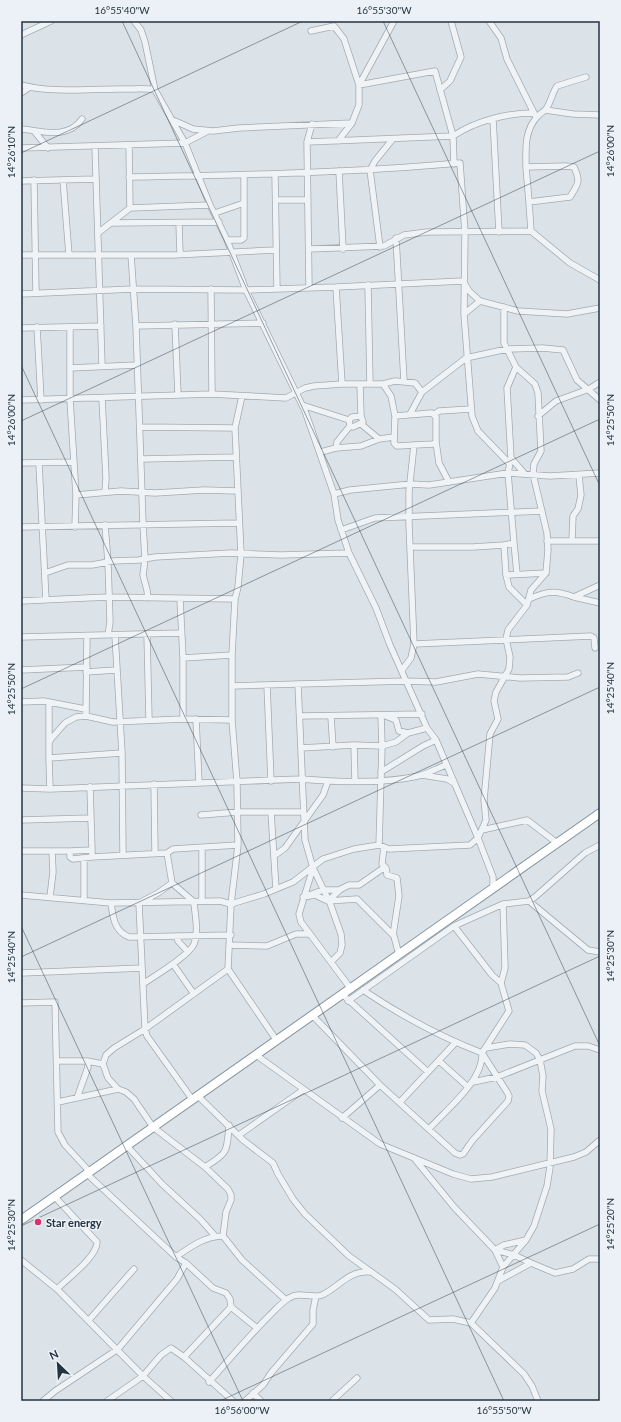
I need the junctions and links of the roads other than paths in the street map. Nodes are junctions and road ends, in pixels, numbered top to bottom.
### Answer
1 (51, 21) edge
2 (134, 21) edge
3 (394, 21) edge
4 (451, 21) edge
5 (489, 21) edge
6 (311, 31) dead end
7 (23, 33) edge
8 (586, 78) dead end
9 (21, 85) edge
10 (359, 85) junction
11 (30, 87) junction
12 (155, 90) junction
13 (440, 90) junction
14 (21, 93) edge
15 (545, 110) junction
16 (535, 115) junction
17 (600, 115) edge
18 (82, 119) dead end
19 (493, 119) junction
20 (174, 121) junction
21 (352, 123) junction
22 (312, 124) junction
23 (21, 129) edge
24 (34, 131) junction
25 (208, 131) junction
26 (453, 136) junction
27 (392, 140) junction
28 (338, 141) junction
29 (308, 142) junction
30 (186, 143) junction
31 (129, 145) junction
32 (95, 146) junction
33 (21, 148) edge
34 (48, 148) junction
35 (454, 164) junction
36 (526, 167) junction
37 (370, 170) junction
38 (339, 171) junction
39 (307, 173) junction
40 (275, 174) junction
41 (244, 175) junction
42 (198, 176) junction
43 (129, 177) junction
44 (95, 179) junction
45 (34, 180) junction
46 (63, 180) junction
47 (21, 181) edge
48 (276, 200) junction
49 (308, 200) junction
50 (529, 202) junction
51 (244, 203) junction
52 (210, 204) junction
53 (130, 208) junction
54 (215, 213) junction
55 (220, 222) junction
56 (112, 223) junction
57 (179, 223) junction
58 (531, 231) junction
59 (499, 232) junction
60 (98, 233) junction
61 (465, 233) junction
62 (396, 238) junction
63 (227, 240) junction
64 (380, 247) junction
65 (309, 249) junction
66 (343, 249) junction
67 (276, 250) junction
68 (232, 252) junction
69 (180, 254) junction
70 (21, 255) edge
71 (36, 255) junction
72 (69, 255) junction
73 (99, 255) junction
74 (131, 255) junction
75 (600, 280) edge
76 (463, 281) junction
77 (399, 284) junction
78 (368, 286) junction
79 (309, 287) junction
80 (336, 287) junction
81 (133, 289) junction
82 (211, 289) junction
83 (277, 289) junction
84 (100, 290) junction
85 (246, 290) junction
86 (36, 293) junction
87 (21, 294) edge
88 (480, 301) junction
89 (504, 307) junction
90 (600, 308) edge
91 (464, 314) junction
92 (263, 323) junction
93 (175, 324) junction
94 (212, 324) junction
95 (101, 326) junction
96 (136, 326) junction
97 (37, 327) junction
98 (70, 327) junction
99 (21, 328) edge
100 (507, 349) junction
101 (466, 358) junction
102 (137, 365) junction
103 (102, 366) junction
104 (516, 367) junction
105 (70, 368) junction
106 (404, 381) junction
107 (600, 382) edge
108 (342, 384) junction
109 (360, 384) junction
110 (370, 384) junction
111 (383, 384) junction
112 (589, 390) junction
113 (422, 392) junction
114 (297, 393) junction
115 (212, 394) junction
116 (178, 395) junction
117 (138, 396) junction
118 (242, 396) junction
119 (102, 398) junction
120 (70, 399) junction
121 (21, 400) edge
122 (41, 400) junction
123 (600, 400) edge
124 (302, 405) junction
125 (471, 409) junction
126 (410, 414) junction
127 (434, 414) junction
128 (361, 416) junction
129 (395, 416) junction
130 (538, 416) junction
131 (349, 420) junction
132 (361, 424) junction
133 (350, 426) junction
134 (140, 427) junction
135 (235, 428) junction
136 (394, 437) junction
137 (379, 439) junction
138 (436, 442) junction
139 (414, 445) junction
140 (336, 448) junction
141 (320, 452) junction
142 (236, 457) junction
143 (141, 459) junction
144 (510, 461) junction
145 (73, 462) junction
146 (21, 463) edge
147 (39, 464) junction
148 (508, 473) junction
149 (524, 473) junction
150 (600, 473) edge
151 (533, 474) junction
152 (579, 476) junction
153 (449, 482) junction
154 (411, 484) junction
155 (237, 491) junction
156 (105, 492) junction
157 (142, 493) junction
158 (334, 494) junction
159 (76, 495) junction
160 (542, 511) junction
161 (512, 512) junction
162 (409, 517) junction
163 (238, 523) junction
164 (143, 524) junction
165 (105, 525) junction
166 (43, 526) junction
167 (75, 526) junction
168 (21, 528) edge
169 (341, 530) junction
170 (572, 540) junction
171 (547, 541) junction
172 (600, 541) edge
173 (514, 543) junction
174 (504, 545) junction
175 (410, 547) junction
176 (241, 554) junction
177 (349, 554) junction
178 (145, 559) junction
179 (108, 562) junction
180 (546, 572) junction
181 (45, 573) junction
182 (517, 574) junction
183 (506, 575) junction
184 (600, 586) edge
185 (108, 597) junction
186 (574, 597) junction
187 (148, 598) junction
188 (180, 599) junction
189 (235, 599) junction
190 (529, 599) junction
191 (46, 600) junction
192 (21, 601) edge
193 (600, 603) edge
194 (527, 606) junction
195 (181, 633) junction
196 (147, 634) junction
197 (108, 635) junction
198 (115, 635) junction
199 (87, 636) junction
200 (21, 637) edge
201 (506, 639) junction
202 (414, 644) junction
203 (595, 648) dead end
204 (232, 655) junction
205 (183, 658) junction
206 (21, 670) edge
207 (86, 670) junction
208 (116, 670) junction
209 (402, 670) junction
210 (578, 673) dead end
211 (506, 677) junction
212 (406, 681) junction
213 (298, 684) junction
214 (267, 685) junction
215 (232, 686) junction
216 (21, 702) edge
217 (49, 702) junction
218 (85, 709) junction
219 (422, 714) junction
220 (382, 715) junction
221 (86, 716) junction
222 (300, 716) junction
223 (331, 717) junction
224 (183, 719) junction
225 (196, 719) junction
226 (149, 720) junction
227 (232, 720) junction
228 (120, 722) junction
229 (426, 728) junction
230 (408, 733) junction
231 (436, 740) junction
232 (49, 743) junction
233 (354, 745) junction
234 (382, 746) junction
235 (333, 747) junction
236 (301, 748) junction
237 (122, 753) junction
238 (50, 758) junction
239 (392, 765) junction
240 (446, 765) junction
241 (381, 772) junction
242 (421, 775) junction
243 (301, 779) junction
244 (381, 780) junction
245 (271, 781) junction
246 (328, 781) junction
247 (355, 781) junction
248 (236, 782) junction
249 (200, 783) junction
250 (454, 783) junction
251 (154, 784) junction
252 (123, 785) junction
253 (90, 786) junction
254 (21, 788) edge
255 (50, 789) junction
256 (238, 812) junction
257 (271, 812) junction
258 (302, 812) junction
259 (600, 813) edge
260 (201, 815) dead end
261 (91, 818) junction
262 (21, 820) edge
263 (303, 820) junction
264 (482, 830) junction
265 (478, 838) junction
266 (557, 843) junction
267 (238, 845) junction
268 (600, 845) edge
269 (382, 846) junction
270 (202, 848) junction
271 (92, 850) junction
272 (21, 851) edge
273 (52, 851) junction
274 (70, 851) junction
275 (155, 853) junction
276 (167, 853) junction
277 (122, 856) junction
278 (274, 856) junction
279 (92, 857) junction
280 (84, 859) junction
281 (385, 867) junction
282 (313, 868) junction
283 (172, 883) junction
284 (493, 888) junction
285 (276, 889) junction
286 (323, 890) junction
287 (340, 890) junction
288 (21, 895) edge
289 (50, 897) junction
290 (304, 897) junction
291 (84, 900) junction
292 (328, 901) junction
293 (529, 901) junction
294 (194, 902) junction
295 (202, 902) junction
296 (111, 903) junction
297 (139, 903) junction
298 (231, 904) junction
299 (503, 904) junction
300 (454, 926) junction
301 (309, 934) junction
302 (196, 935) junction
303 (231, 935) junction
304 (393, 935) junction
305 (177, 936) junction
306 (141, 937) junction
307 (230, 945) junction
308 (188, 952) junction
309 (600, 952) edge
310 (399, 955) junction
311 (331, 962) junction
312 (173, 964) junction
313 (142, 968) junction
314 (228, 969) junction
315 (21, 973) edge
316 (501, 983) junction
317 (143, 984) junction
318 (351, 989) junction
319 (363, 990) junction
320 (194, 994) junction
321 (345, 998) junction
322 (21, 1003) edge
323 (313, 1016) junction
324 (145, 1029) junction
325 (277, 1041) junction
326 (456, 1042) junction
327 (486, 1048) junction
328 (600, 1050) edge
329 (482, 1054) junction
330 (256, 1055) junction
331 (540, 1060) junction
332 (58, 1061) junction
333 (88, 1061) junction
334 (439, 1061) junction
335 (103, 1064) junction
336 (428, 1072) junction
337 (497, 1077) junction
338 (473, 1082) junction
339 (380, 1086) junction
340 (468, 1087) junction
341 (118, 1089) junction
342 (303, 1090) junction
343 (78, 1098) junction
344 (195, 1098) junction
345 (58, 1102) junction
346 (400, 1102) junction
347 (342, 1118) junction
348 (229, 1125) junction
349 (153, 1127) junction
350 (429, 1129) junction
351 (239, 1134) junction
352 (600, 1140) edge
353 (126, 1145) junction
354 (413, 1157) junction
355 (550, 1162) junction
356 (205, 1167) junction
357 (88, 1172) junction
358 (54, 1196) junction
359 (21, 1220) edge
360 (215, 1236) junction
361 (223, 1236) junction
362 (526, 1240) junction
363 (495, 1250) junction
364 (514, 1255) junction
365 (176, 1257) junction
366 (21, 1260) edge
367 (600, 1260) edge
368 (531, 1263) junction
369 (186, 1264) junction
370 (503, 1268) junction
371 (134, 1269) dead end
372 (370, 1272) junction
373 (497, 1281) junction
374 (57, 1288) junction
375 (316, 1296) junction
376 (286, 1300) junction
377 (232, 1307) junction
378 (89, 1320) junction
379 (470, 1323) junction
380 (258, 1328) junction
381 (118, 1349) junction
382 (184, 1357) junction
383 (143, 1376) junction
384 (358, 1378) dead end
385 (210, 1382) junction
386 (253, 1393) junction
387 (43, 1401) edge
388 (107, 1401) edge
389 (171, 1401) edge
390 (233, 1401) edge
391 (245, 1401) edge
392 (261, 1401) edge
393 (332, 1401) edge
394 (538, 1401) edge

1 - 7 street
2 - 12 street
3 - 10 street
4 - 13 street
5 - 16 street
6 - 10 street
8 - 15 street
9 - 11 street
10 - 13 street
10 - 21 street
11 - 12 street
11 - 14 street
12 - 20 street
13 - 26 street
15 - 16 street
15 - 17 street
16 - 19 street
16 - 36 street
18 - 24 street
19 - 26 street
19 - 59 street
20 - 25 street
20 - 30 street
21 - 22 street
21 - 28 street
22 - 25 street
22 - 29 street
23 - 24 street
24 - 34 street
25 - 30 street
26 - 27 street
26 - 35 street
27 - 28 street
27 - 37 street
28 - 29 street
29 - 39 street
30 - 31 street
30 - 42 street
31 - 32 street
31 - 43 street
32 - 34 street
32 - 44 street
33 - 34 street
35 - 37 street
35 - 61 street
36 - 50 street
36 - 50 street
37 - 38 street
37 - 64 street
38 - 39 street
38 - 66 street
39 - 40 street
39 - 49 street
40 - 41 street
40 - 48 street
41 - 42 street
41 - 51 street
42 - 43 street
42 - 52 street
43 - 53 street
44 - 46 street
44 - 60 street
45 - 46 street
45 - 47 street
45 - 71 street
46 - 72 street
48 - 49 street
48 - 67 street
49 - 65 street
50 - 58 street
51 - 54 street
51 - 63 street
52 - 53 street
52 - 54 street
53 - 56 street
54 - 55 street
55 - 57 street
55 - 63 street
56 - 57 street
56 - 60 street
57 - 69 street
58 - 59 street
58 - 75 street
59 - 61 street
60 - 73 street
61 - 62 street
61 - 76 street
62 - 64 street
62 - 77 street
63 - 68 street
64 - 66 street
65 - 66 street
65 - 79 street
67 - 68 street
67 - 83 street
68 - 69 street
68 - 85 street
69 - 74 street
70 - 71 street
71 - 72 street
71 - 86 street
72 - 73 street
73 - 74 street
73 - 84 street
74 - 81 street
76 - 77 street
76 - 88 street
76 - 91 street
77 - 78 street
77 - 106 street
78 - 80 street
78 - 110 street
79 - 80 street
79 - 83 street
80 - 108 street
81 - 82 street
81 - 84 street
81 - 96 street
82 - 85 street
82 - 94 street
83 - 85 street
84 - 86 street
84 - 95 street
85 - 92 street
86 - 87 street
88 - 89 street
88 - 91 street
89 - 90 street
89 - 100 street
91 - 101 street
92 - 94 street
92 - 114 street
93 - 94 street
93 - 96 street
93 - 116 street
94 - 115 street
95 - 98 street
95 - 103 street
96 - 102 street
97 - 98 street
97 - 99 street
97 - 122 street
98 - 105 street
100 - 101 street
100 - 104 street
100 - 112 street
101 - 113 street
101 - 125 street
102 - 103 street
102 - 117 street
103 - 105 street
104 - 130 street
104 - 144 street
105 - 120 street
106 - 111 street
106 - 113 street
107 - 112 street
108 - 109 street
108 - 114 street
109 - 110 street
109 - 128 street
110 - 111 street
111 - 129 street
112 - 123 street
112 - 130 street
113 - 126 street
114 - 118 street
114 - 124 street
115 - 116 street
115 - 118 street
116 - 117 street
117 - 119 street
117 - 134 street
118 - 135 street
119 - 120 street
119 - 156 street
120 - 122 street
120 - 145 street
121 - 122 street
124 - 131 street
124 - 141 street
125 - 127 street
125 - 144 street
126 - 127 street
126 - 129 street
127 - 138 street
128 - 131 street
128 - 132 street
129 - 136 street
130 - 151 street
131 - 133 street
132 - 133 street
132 - 137 street
133 - 140 street
134 - 135 street
134 - 143 street
135 - 142 street
136 - 137 street
136 - 139 street
137 - 140 street
138 - 139 street
138 - 153 street
139 - 154 street
140 - 141 street
141 - 158 street
142 - 143 street
142 - 155 street
143 - 157 street
144 - 148 street
144 - 149 street
145 - 147 street
145 - 159 street
146 - 147 street
147 - 166 street
148 - 149 street
148 - 153 street
148 - 161 street
149 - 151 street
150 - 152 street
151 - 152 street
151 - 160 street
152 - 170 street
153 - 154 street
154 - 158 street
154 - 162 street
155 - 157 street
155 - 163 street
156 - 157 street
156 - 159 street
157 - 164 street
158 - 169 street
159 - 167 street
160 - 161 street
160 - 171 street
161 - 162 street
161 - 173 street
162 - 169 street
162 - 175 street
163 - 164 street
163 - 176 street
164 - 165 street
164 - 178 street
165 - 167 street
165 - 179 street
166 - 167 street
166 - 168 street
166 - 181 street
169 - 177 street
170 - 171 street
170 - 172 street
171 - 180 street
173 - 174 street
173 - 182 street
174 - 175 street
174 - 183 street
175 - 202 street
176 - 177 street
176 - 178 street
176 - 189 street
177 - 209 street
178 - 179 street
178 - 187 street
179 - 181 street
179 - 185 street
180 - 182 street
180 - 190 street
181 - 191 street
182 - 183 street
183 - 194 street
184 - 186 street
185 - 187 street
185 - 191 street
185 - 197 street
186 - 190 street
186 - 193 street
187 - 188 street
188 - 189 street
188 - 195 street
189 - 204 street
190 - 194 street
191 - 192 street
194 - 201 street
195 - 196 street
195 - 205 street
196 - 198 street
196 - 226 street
197 - 198 street
197 - 199 street
198 - 208 street
199 - 200 street
199 - 207 street
201 - 202 street
201 - 203 street
201 - 211 street
202 - 209 street
204 - 205 street
204 - 215 street
205 - 224 street
206 - 207 street
207 - 208 street
207 - 218 street
208 - 228 street
209 - 212 street
210 - 211 street
211 - 212 street
211 - 264 street
212 - 213 street
212 - 219 street
213 - 214 street
213 - 222 street
214 - 215 street
214 - 245 street
215 - 227 street
216 - 217 street
217 - 218 street
217 - 232 street
218 - 221 street
219 - 220 street
219 - 229 street
220 - 223 street
220 - 230 street
220 - 234 street
221 - 228 street
221 - 232 street
222 - 223 street
222 - 236 street
223 - 235 street
224 - 225 street
224 - 226 street
225 - 227 street
225 - 249 street
226 - 228 street
227 - 248 street
228 - 237 street
229 - 230 street
229 - 231 street
230 - 234 street
231 - 239 street
231 - 240 street
232 - 238 street
233 - 234 street
233 - 235 street
233 - 247 street
234 - 241 street
235 - 236 street
236 - 243 street
237 - 238 street
237 - 252 street
238 - 255 street
239 - 241 street
239 - 244 street
240 - 242 street
240 - 250 street
241 - 244 street
242 - 244 street
242 - 250 street
243 - 245 street
243 - 246 street
243 - 258 street
244 - 247 street
244 - 269 street
245 - 248 street
246 - 247 street
246 - 263 street
248 - 249 street
248 - 256 street
249 - 251 street
250 - 265 street
251 - 252 street
251 - 275 street
252 - 253 street
252 - 277 street
253 - 255 street
253 - 261 street
254 - 255 street
256 - 257 street
256 - 260 street
256 - 267 street
257 - 258 street
257 - 278 street
258 - 263 street
259 - 266 highway
261 - 262 street
261 - 271 street
263 - 278 street
263 - 282 street
264 - 265 street
264 - 266 street
265 - 269 street
265 - 284 street
266 - 284 highway
267 - 270 street
267 - 298 street
268 - 293 street
269 - 281 street
269 - 282 street
270 - 276 street
270 - 295 street
271 - 274 street
271 - 279 street
272 - 273 street
273 - 274 street
273 - 289 street
274 - 280 street
275 - 276 street
275 - 277 street
276 - 283 street
277 - 279 street
278 - 285 street
279 - 280 street
280 - 291 street
281 - 287 street
281 - 304 street
282 - 285 street
282 - 286 street
282 - 290 street
283 - 294 street
283 - 297 street
284 - 310 highway
285 - 298 street
286 - 287 street
286 - 290 street
286 - 292 street
287 - 292 street
288 - 289 street
289 - 291 street
290 - 292 street
290 - 301 street
291 - 296 street
292 - 304 street
292 - 311 street
293 - 299 street
293 - 309 street
294 - 295 street
294 - 297 street
294 - 302 street
295 - 298 street
296 - 297 street
296 - 306 street
297 - 306 street
298 - 303 street
299 - 300 street
299 - 316 street
300 - 316 street
300 - 319 street
301 - 307 street
301 - 311 street
302 - 303 street
302 - 305 street
302 - 308 street
303 - 307 street
304 - 310 street
305 - 306 street
305 - 308 street
306 - 313 street
307 - 314 street
308 - 312 street
310 - 318 highway
311 - 318 street
312 - 317 street
312 - 320 street
313 - 315 street
313 - 317 street
314 - 320 street
314 - 325 street
316 - 327 street
317 - 324 street
318 - 321 highway
319 - 321 street
319 - 326 street
320 - 324 street
321 - 323 highway
321 - 336 street
322 - 332 street
323 - 325 highway
323 - 339 street
324 - 335 street
324 - 344 street
325 - 330 highway
326 - 329 street
326 - 334 street
327 - 329 street
327 - 331 street
328 - 331 street
329 - 337 street
329 - 338 street
330 - 342 street
330 - 344 highway
331 - 337 street
331 - 355 street
332 - 333 street
332 - 345 street
333 - 335 street
333 - 343 street
334 - 336 street
334 - 340 street
335 - 341 street
336 - 346 street
337 - 338 street
337 - 350 street
338 - 340 street
339 - 346 street
339 - 347 street
340 - 350 street
341 - 343 street
341 - 349 street
342 - 347 street
342 - 351 street
343 - 345 street
344 - 348 street
344 - 349 highway
345 - 357 street
346 - 350 street
347 - 354 street
348 - 351 street
348 - 356 street
349 - 353 highway
349 - 356 street
351 - 372 street
352 - 355 street
353 - 357 highway
353 - 360 street
354 - 355 street
354 - 363 street
355 - 362 street
356 - 361 street
357 - 358 highway
357 - 365 street
358 - 359 highway
358 - 374 street
360 - 361 street
360 - 365 street
361 - 376 street
362 - 363 street
362 - 364 street
363 - 364 street
363 - 370 street
364 - 368 street
364 - 370 street
365 - 369 street
366 - 374 street
367 - 368 street
368 - 373 street
369 - 377 street
369 - 381 street
370 - 373 street
371 - 378 street
372 - 375 street
372 - 379 street
373 - 379 street
374 - 378 street
375 - 376 street
375 - 386 street
376 - 380 street
377 - 380 street
377 - 382 street
378 - 381 street
379 - 394 street
380 - 385 street
381 - 383 street
381 - 387 street
382 - 383 street
382 - 385 street
383 - 388 street
383 - 389 street
384 - 393 street
385 - 390 street
386 - 391 street
386 - 392 street

